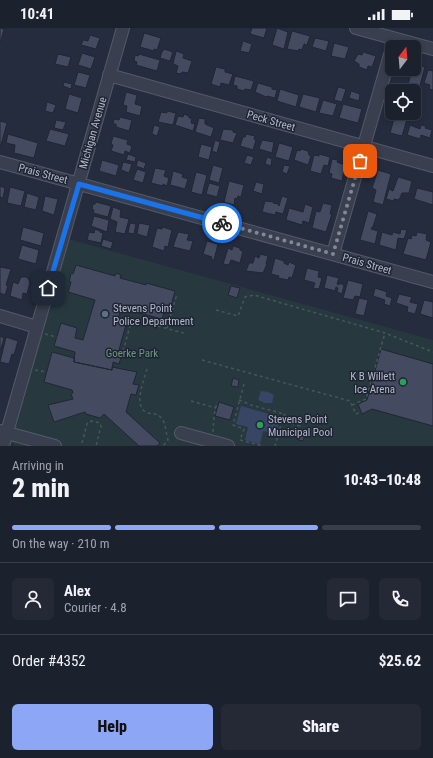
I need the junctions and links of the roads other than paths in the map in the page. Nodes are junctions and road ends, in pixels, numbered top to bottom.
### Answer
1 (123, 28) edge
2 (356, 28) edge
3 (394, 40) edge
4 (421, 46) edge
5 (433, 49) edge
6 (385, 72) edge
7 (109, 75) junction
8 (364, 147) junction
9 (0, 162) edge
10 (433, 166) edge
11 (79, 184) junction
12 (333, 254) junction
13 (433, 282) edge
14 (0, 316) edge
15 (41, 331) junction
16 (3, 432) edge
17 (181, 433) dead end
18 (3, 446) edge
19 (55, 446) edge
20 (228, 446) edge

1 - 7 street, Michigan Avenue
2 - 3 street
4 - 5 street
6 - 8 street
7 - 8 street, Peck Street
7 - 11 street, Michigan Avenue
8 - 10 street, Peck Street
8 - 12 street
9 - 11 street, Prais Street
11 - 12 street, Prais Street
11 - 15 street, Michigan Avenue
12 - 13 street, Prais Street
14 - 15 street
15 - 16 street, Michigan Avenue
16 - 18 street, Michigan Avenue
16 - 19 street
17 - 20 street

